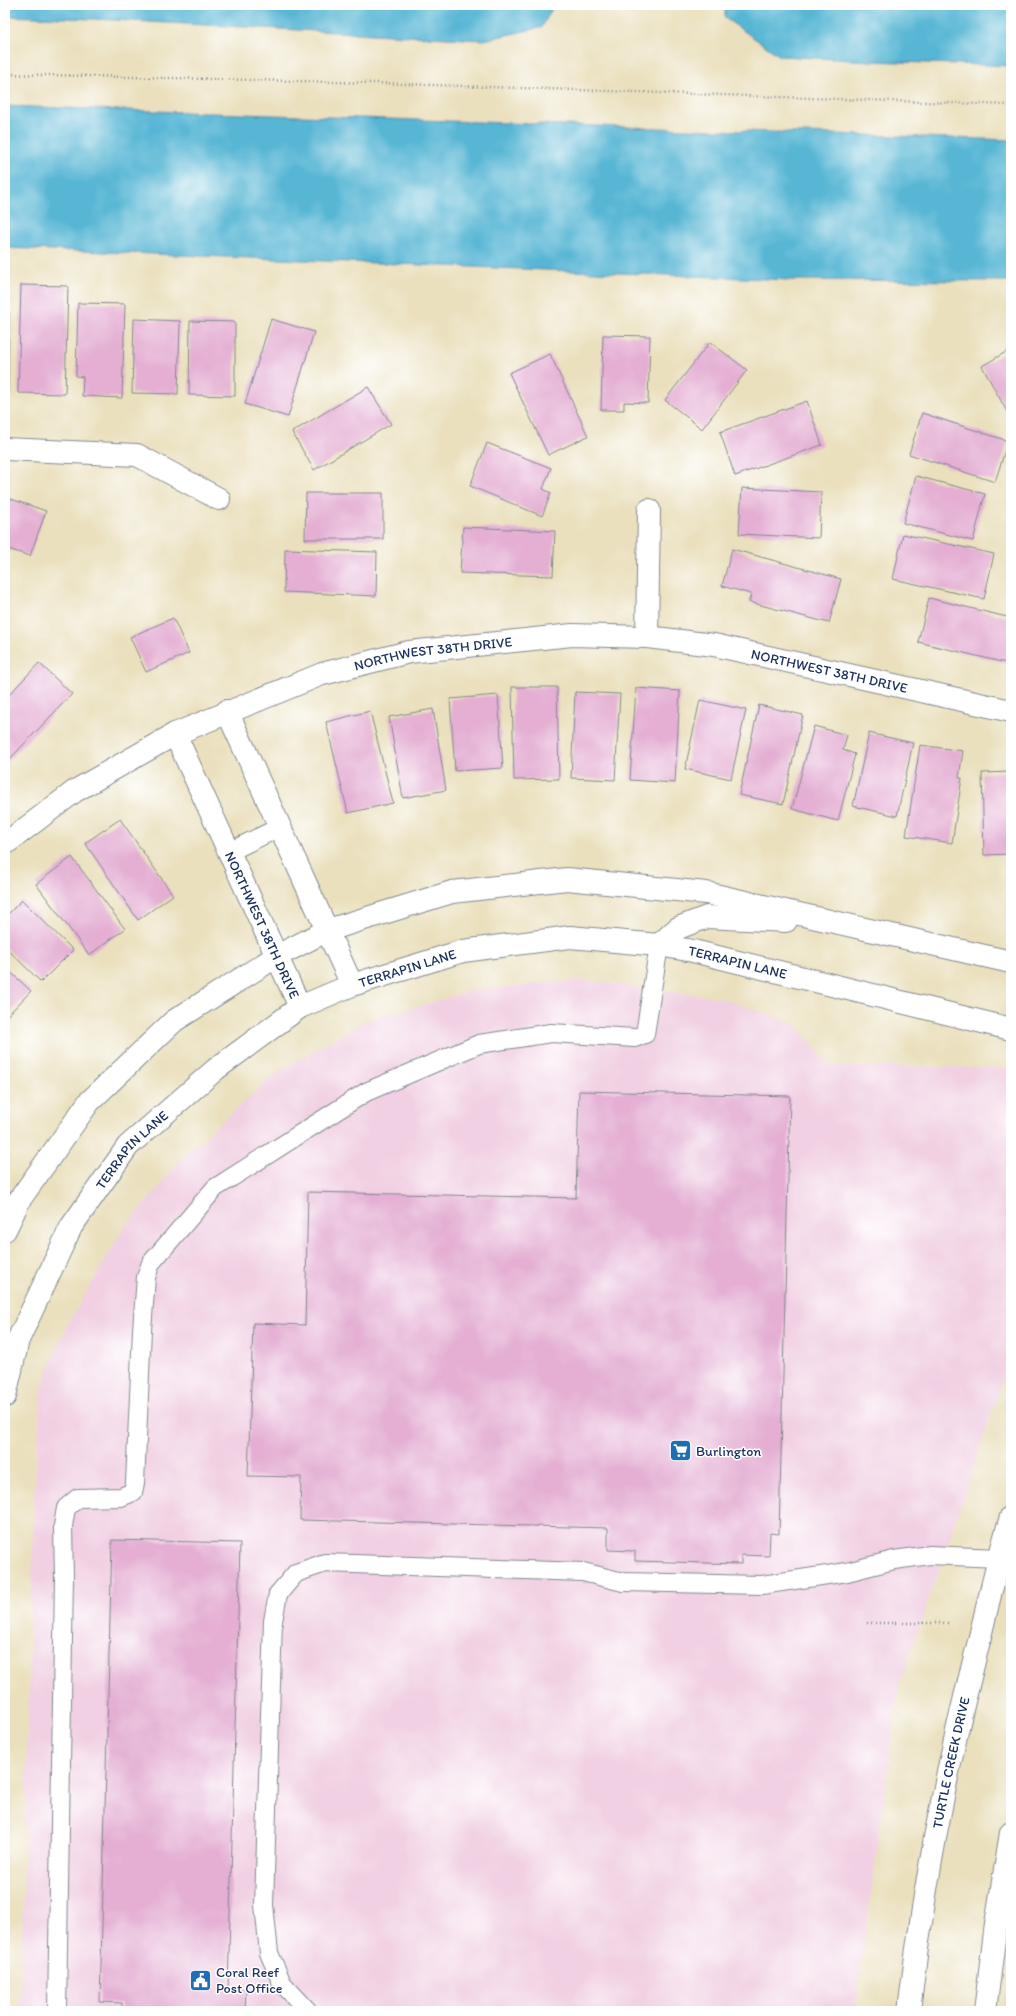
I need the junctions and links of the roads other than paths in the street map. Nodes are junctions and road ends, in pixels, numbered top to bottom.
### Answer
1 (5, 449) edge
2 (219, 499) dead end
3 (649, 510) dead end
4 (646, 636) junction
5 (1011, 710) edge
6 (227, 711) junction
7 (175, 734) junction
8 (280, 827) junction
9 (5, 844) edge
10 (229, 852) junction
11 (845, 924) junction
12 (328, 930) junction
13 (659, 945) junction
14 (277, 956) junction
15 (1011, 962) edge
16 (352, 985) junction
17 (300, 1007) junction
18 (1011, 1029) edge
19 (5, 1230) edge
20 (5, 1396) edge
21 (1011, 1518) edge
22 (1005, 1559) edge
23 (1011, 1833) edge
24 (57, 2011) edge
25 (308, 2011) edge
26 (909, 2011) edge
27 (985, 2011) edge

1 - 2 street
3 - 4 street
4 - 5 street, NORTHWEST 38TH DRIVE
4 - 6 street, NORTHWEST 38TH DRIVE
6 - 7 street, NORTHWEST 38TH DRIVE
6 - 8 street
7 - 9 street, NORTHWEST 38TH DRIVE
7 - 10 street, NORTHWEST 38TH DRIVE
8 - 10 lane
8 - 12 street
10 - 14 street, NORTHWEST 38TH DRIVE
11 - 12 street
11 - 13 street
11 - 15 street
12 - 14 street
12 - 16 street
13 - 16 street, TERRAPIN LANE
13 - 18 street, TERRAPIN LANE
13 - 24 lane
14 - 17 street, NORTHWEST 38TH DRIVE
14 - 19 street
16 - 17 street, TERRAPIN LANE
17 - 20 street, TERRAPIN LANE
21 - 22 street, TURTLE CREEK DRIVE
22 - 25 lane
22 - 26 street, TURTLE CREEK DRIVE
23 - 27 street

